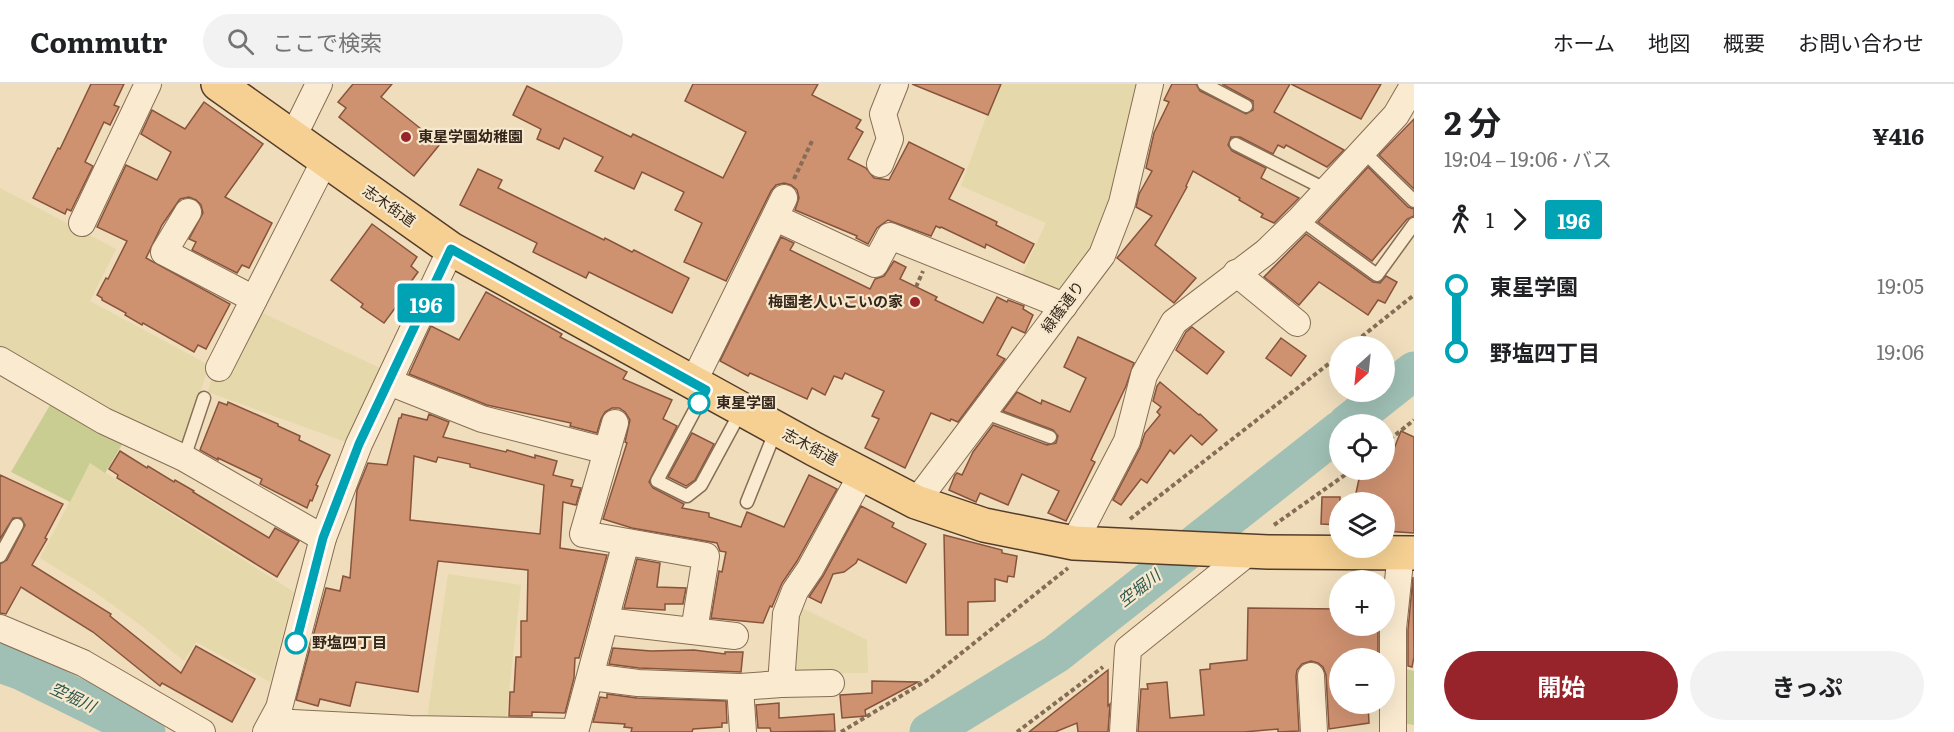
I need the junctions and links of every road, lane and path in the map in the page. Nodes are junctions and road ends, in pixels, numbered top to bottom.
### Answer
1 (148, 84) edge
2 (218, 84) edge
3 (319, 84) edge
4 (896, 84) edge
5 (1150, 84) edge
6 (1204, 84) edge
7 (1413, 84) edge
8 (1246, 106) dead end
9 (293, 137) junction
10 (813, 141) dead end
11 (1236, 144) dead end
12 (1363, 151) junction
13 (325, 160) junction
14 (880, 164) dead end
15 (1328, 190) junction
16 (1414, 201) edge
17 (780, 208) junction
18 (188, 212) dead end
19 (1300, 219) junction
20 (82, 223) dead end
21 (1414, 224) edge
22 (451, 249) junction
23 (1236, 273) junction
24 (1414, 295) edge
25 (254, 299) junction
26 (1064, 306) junction
27 (1297, 323) dead end
28 (1363, 336) edge
29 (0, 360) edge
30 (1329, 363) edge
31 (219, 368) dead end
32 (389, 382) junction
33 (699, 386) junction
34 (204, 398) dead end
35 (741, 409) junction
36 (983, 412) junction
37 (1414, 420) edge
38 (615, 423) dead end
39 (777, 429) junction
40 (1395, 435) edge
41 (1050, 437) dead end
42 (608, 451) junction
43 (184, 458) junction
44 (862, 474) junction
45 (1338, 480) edge
46 (747, 502) dead end
47 (916, 502) junction
48 (17, 525) dead end
49 (323, 538) junction
50 (626, 542) junction
51 (1252, 544) junction
52 (1094, 545) junction
53 (1411, 553) edge
54 (0, 556) edge
55 (606, 621) junction
56 (0, 628) edge
57 (694, 631) junction
58 (735, 636) dead end
59 (1128, 649) junction
60 (1311, 676) dead end
61 (591, 677) junction
62 (831, 683) dead end
63 (781, 684) junction
64 (740, 687) junction
65 (270, 727) edge
66 (202, 732) edge
67 (575, 732) edge
68 (742, 732) edge
69 (841, 732) edge
70 (1017, 732) edge
71 (1123, 732) edge
72 (1314, 732) edge
73 (1393, 732) edge

1 - 20 street
2 - 9 main road, 志木街道
3 - 9 street
4 - 14 street
5 - 26 street, 緑蔭通り
6 - 8 lane
7 - 12 street
9 - 13 main road, 志木街道
10 - 17 path
11 - 15 lane
12 - 15 street
12 - 16 lane
13 - 22 main road, 志木街道
13 - 25 street
15 - 19 street
17 - 26 street
17 - 33 street
18 - 25 street
19 - 21 lane
19 - 23 street
22 - 32 street
22 - 33 main road, 志木街道
23 - 27 street
23 - 52 street
24 - 28 path
25 - 31 street
26 - 36 street, 緑蔭通り
29 - 43 street
30 - 52 path
32 - 42 street
32 - 49 street
33 - 35 main road, 志木街道
33 - 35 lane
34 - 43 lane
35 - 39 main road, 志木街道
36 - 41 lane
36 - 47 street, 緑蔭通り
37 - 40 path
38 - 42 street
39 - 44 main road, 志木街道
39 - 46 lane
42 - 50 street
43 - 49 street
44 - 47 main road, 志木街道
44 - 63 street
45 - 51 path
47 - 52 main road, 志木街道
48 - 54 lane
49 - 65 street
50 - 55 street
50 - 57 street
51 - 52 main road, 志木街道
51 - 53 main road, 志木街道
51 - 59 street
52 - 69 path
53 - 73 street
55 - 57 street
55 - 61 street
56 - 66 street
57 - 58 street
59 - 70 path
59 - 71 street
60 - 72 street
61 - 64 street
61 - 67 street
62 - 63 street
63 - 64 street
64 - 68 street
65 - 67 street

